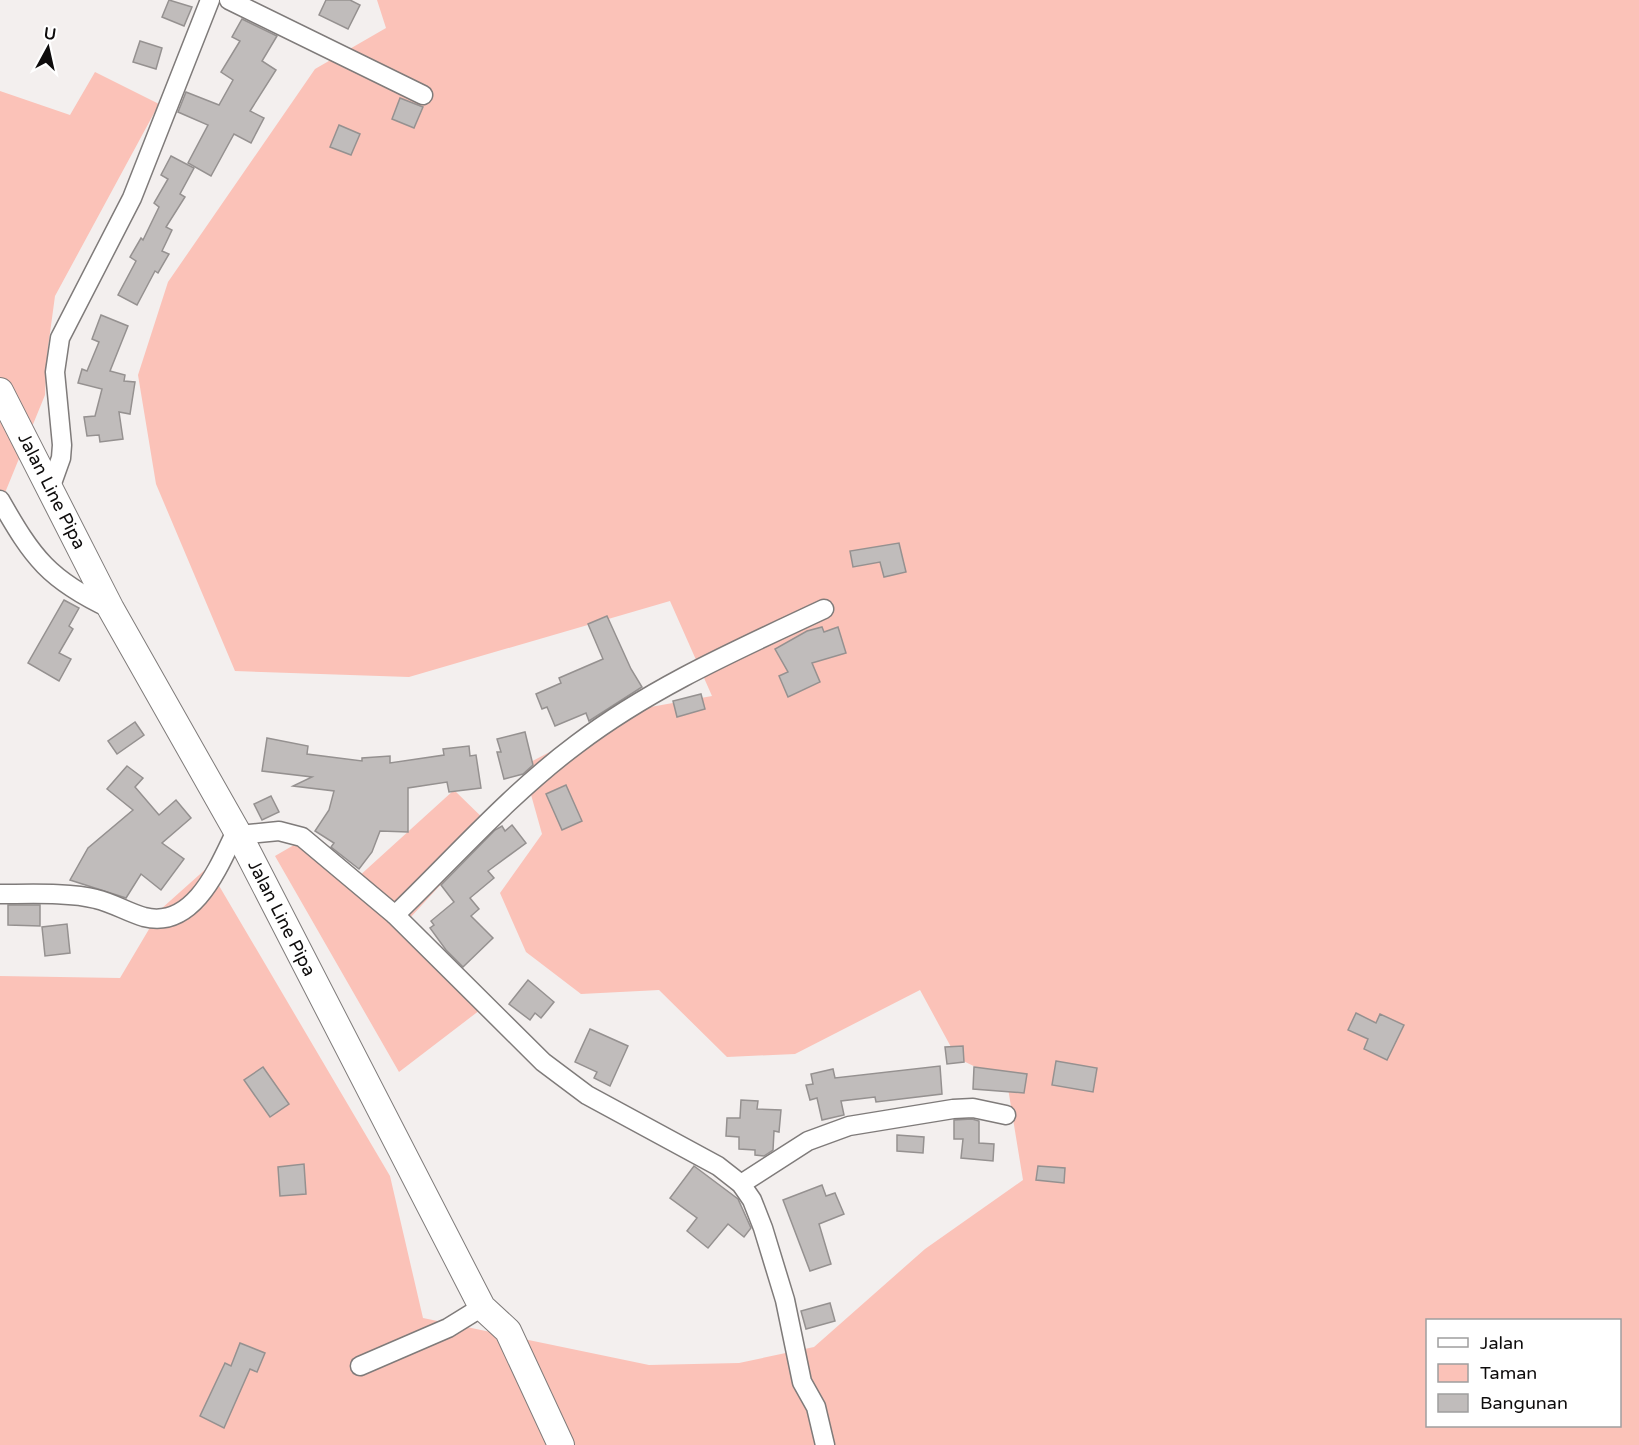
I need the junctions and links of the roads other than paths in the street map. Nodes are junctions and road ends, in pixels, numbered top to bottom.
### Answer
1 (210, 0) edge
2 (229, 0) edge
3 (423, 95) dead end
4 (0, 391) edge
5 (51, 486) junction
6 (0, 500) edge
7 (111, 609) junction
8 (824, 609) dead end
9 (238, 833) junction
10 (0, 894) edge
11 (395, 915) junction
12 (1006, 1115) dead end
13 (741, 1184) junction
14 (482, 1307) junction
15 (360, 1365) dead end
16 (561, 1445) edge
17 (825, 1445) edge

1 - 5 street
2 - 3 street
4 - 5 main road, Jalan Line Pipa
5 - 7 main road, Jalan Line Pipa
6 - 7 street
7 - 9 main road, Jalan Line Pipa
8 - 11 street
9 - 10 street
9 - 11 street
9 - 14 main road, Jalan Line Pipa
11 - 13 street
12 - 13 street
13 - 17 street
14 - 15 street
14 - 16 main road, Jalan Line Pipa

